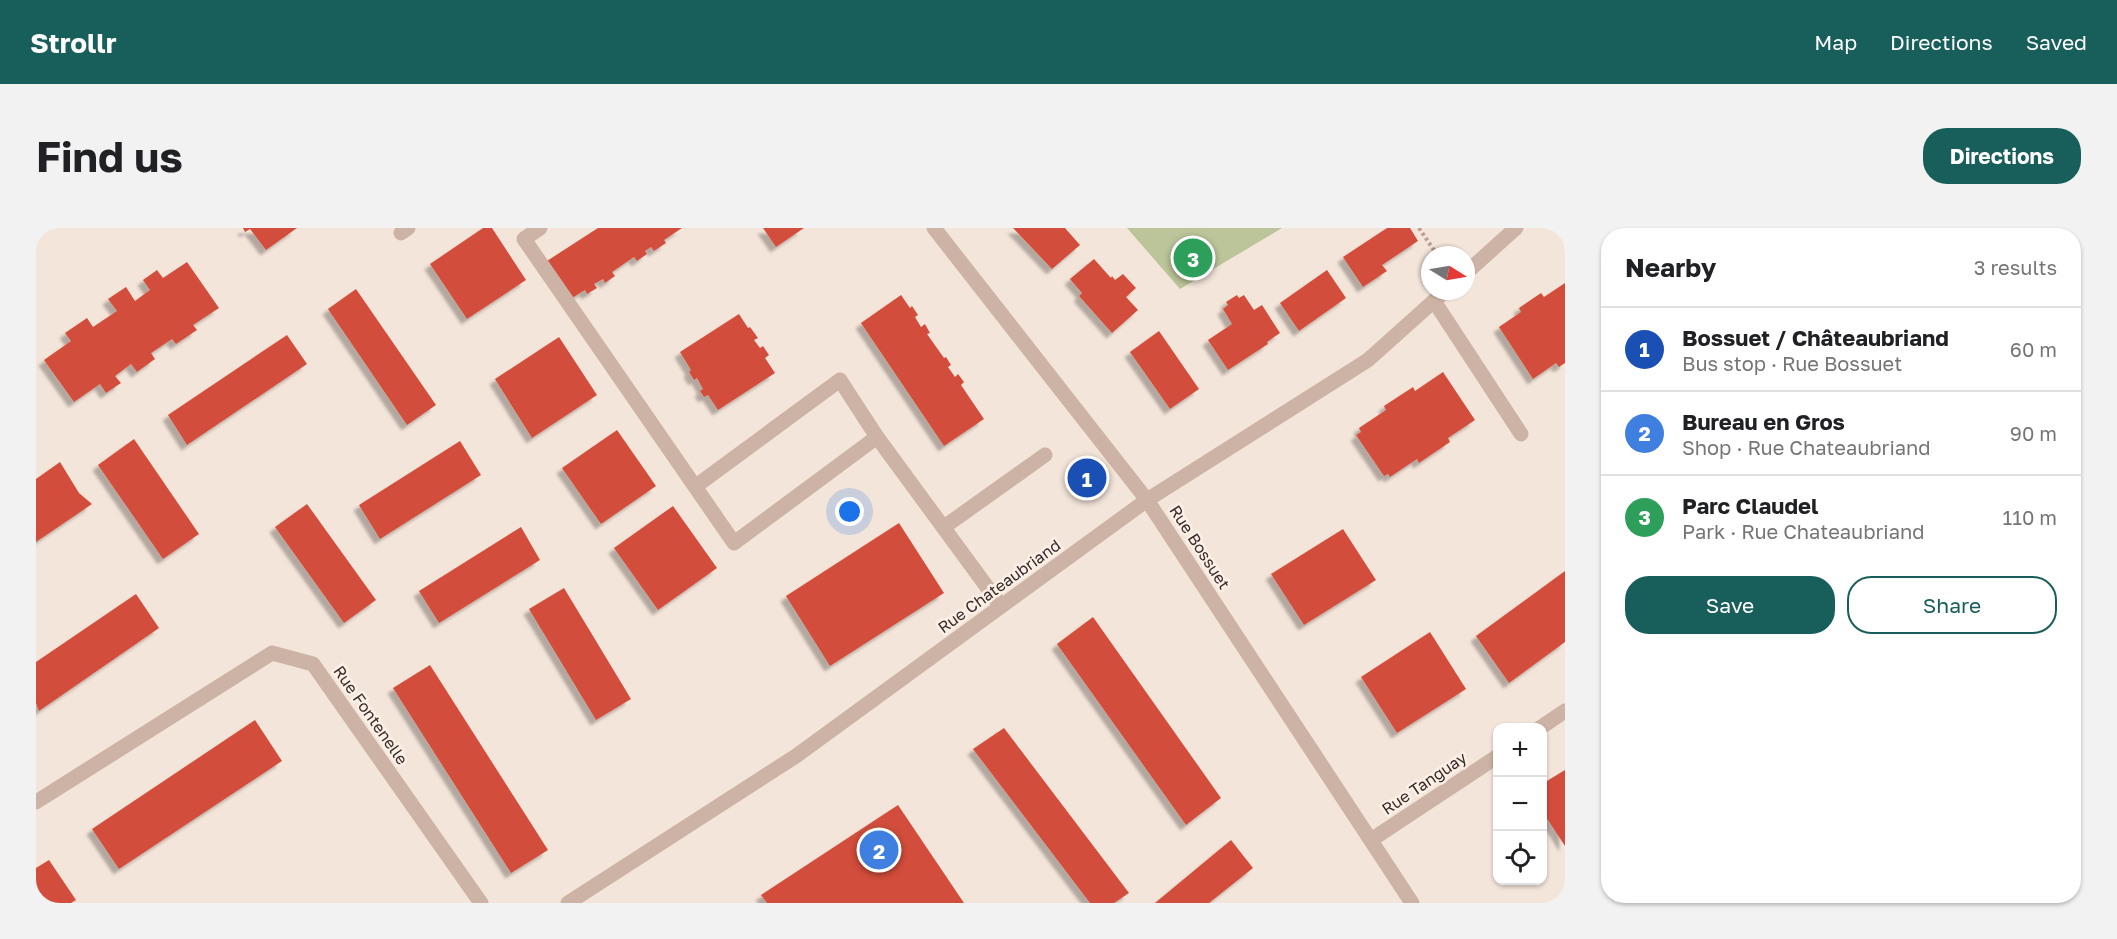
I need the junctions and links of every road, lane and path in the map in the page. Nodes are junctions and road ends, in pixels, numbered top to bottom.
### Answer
1 (540, 228) edge
2 (934, 228) edge
3 (1419, 228) edge
4 (1516, 228) edge
5 (521, 234) edge
6 (1431, 246) edge
7 (1475, 265) edge
8 (1436, 300) edge
9 (1442, 300) edge
10 (1521, 434) dead end
11 (878, 437) junction
12 (1045, 455) dead end
13 (696, 486) junction
14 (1147, 500) junction
15 (944, 526) junction
16 (1001, 606) junction
17 (1565, 711) edge
18 (1547, 723) edge
19 (1493, 759) edge
20 (36, 802) edge
21 (1371, 840) junction
22 (481, 903) edge
23 (568, 903) edge
24 (1412, 903) edge

1 - 5 street
2 - 14 street, Rue Bossuet
3 - 6 path
4 - 7 street
5 - 13 street
8 - 14 street, Rue Chateaubriand
9 - 10 street
11 - 13 street
11 - 13 street
11 - 15 street
12 - 15 street
14 - 16 street, Rue Chateaubriand
14 - 21 street, Rue Bossuet
15 - 16 street
16 - 23 street, Rue Chateaubriand
17 - 18 street
19 - 21 street, Rue Tanguay
20 - 22 street, Rue Fontenelle
21 - 24 street, Rue Bossuet

